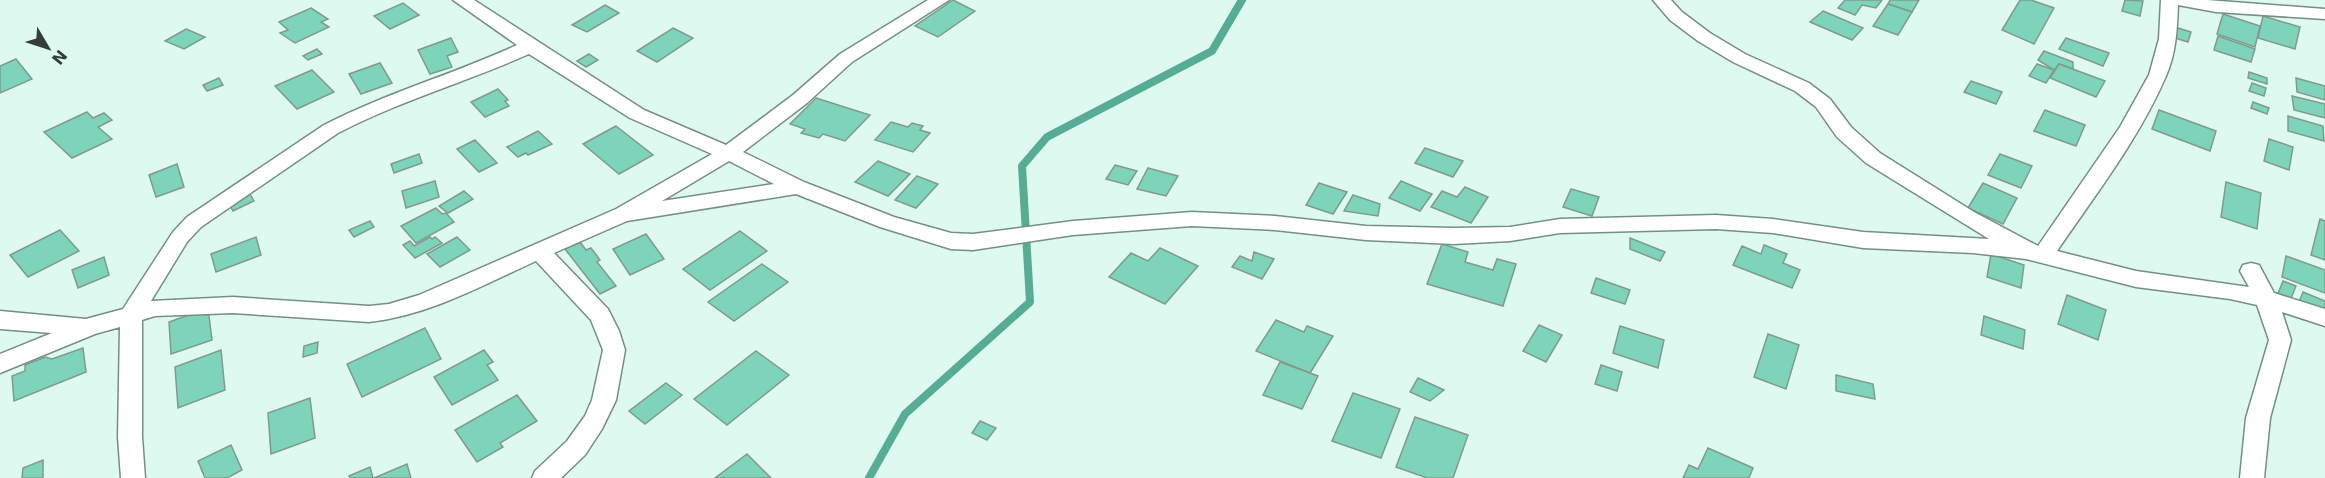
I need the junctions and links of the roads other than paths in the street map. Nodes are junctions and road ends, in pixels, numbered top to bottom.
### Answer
1 (462, 0) edge
2 (940, 0) edge
3 (1662, 0) edge
4 (2170, 0) edge
5 (2181, 0) edge
6 (2325, 14) edge
7 (531, 46) junction
8 (727, 154) junction
9 (797, 188) junction
10 (623, 214) junction
11 (539, 251) junction
12 (2034, 253) junction
13 (2251, 271) dead end
14 (2266, 299) junction
15 (130, 315) junction
16 (2325, 318) edge
17 (0, 321) edge
18 (89, 327) junction
19 (0, 364) edge
20 (133, 478) edge
21 (544, 478) edge
22 (2252, 478) edge

1 - 7 street
2 - 8 street
3 - 12 street
4 - 12 street
5 - 6 street
7 - 8 street
7 - 15 street
8 - 9 street
8 - 10 street
9 - 10 street
9 - 12 street
10 - 11 street
11 - 15 street
11 - 21 street
12 - 14 street
13 - 14 street
14 - 16 street
14 - 22 street
15 - 18 street
15 - 20 street
17 - 18 street
18 - 19 street

